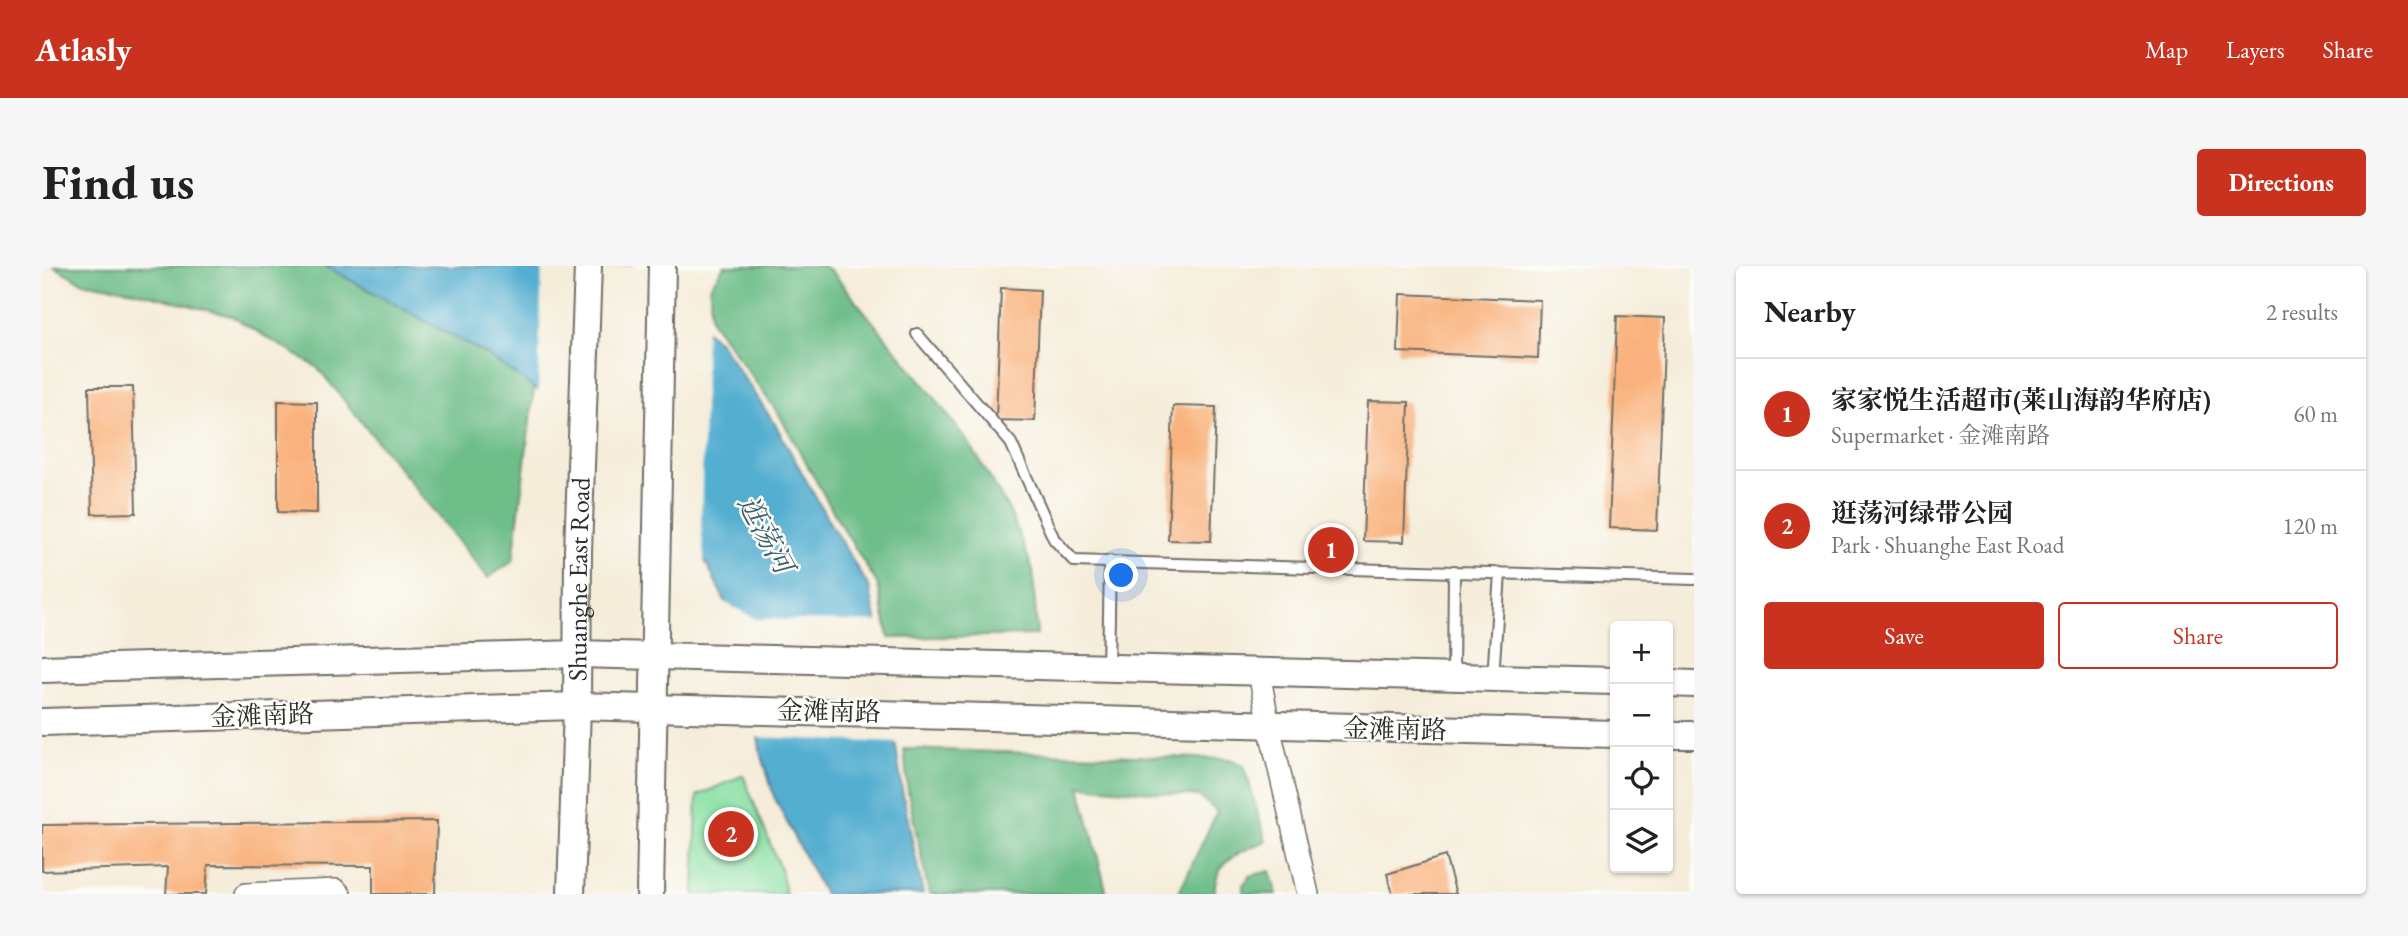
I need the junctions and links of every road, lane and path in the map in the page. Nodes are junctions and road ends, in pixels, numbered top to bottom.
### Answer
1 (588, 266) edge
2 (662, 266) edge
3 (917, 334) dead end
4 (1110, 561) junction
5 (1454, 571) junction
6 (1500, 573) junction
7 (1694, 579) edge
8 (577, 654) junction
9 (655, 656) junction
10 (1108, 668) junction
11 (42, 669) edge
12 (1259, 672) junction
13 (1454, 677) junction
14 (1493, 678) junction
15 (1610, 681) edge
16 (1673, 683) edge
17 (1694, 684) edge
18 (577, 706) junction
19 (655, 708) junction
20 (42, 722) edge
21 (1269, 726) junction
22 (1610, 734) edge
23 (1673, 735) edge
24 (1694, 735) edge
25 (246, 894) edge
26 (340, 894) edge
27 (571, 894) edge
28 (650, 894) edge
29 (1308, 894) edge

1 - 8 street, Shuanghe East Road
2 - 9 street
3 - 4 lane
4 - 5 lane
4 - 10 lane
5 - 6 lane
5 - 13 lane
6 - 7 lane
6 - 14 lane
8 - 9 street, 金滩南路
8 - 11 street, 金滩南路
8 - 18 street, Shuanghe East Road
9 - 10 street, 金滩南路
9 - 19 street
10 - 12 street, 金滩南路
12 - 13 street, 金滩南路
12 - 21 street
13 - 14 street, 金滩南路
14 - 15 street, 金滩南路
16 - 17 street
18 - 19 street, 金滩南路
18 - 20 street, 金滩南路
18 - 27 street, Shuanghe East Road
19 - 21 street, 金滩南路
19 - 28 street
21 - 22 street, 金滩南路
21 - 29 street
23 - 24 street
25 - 26 street

